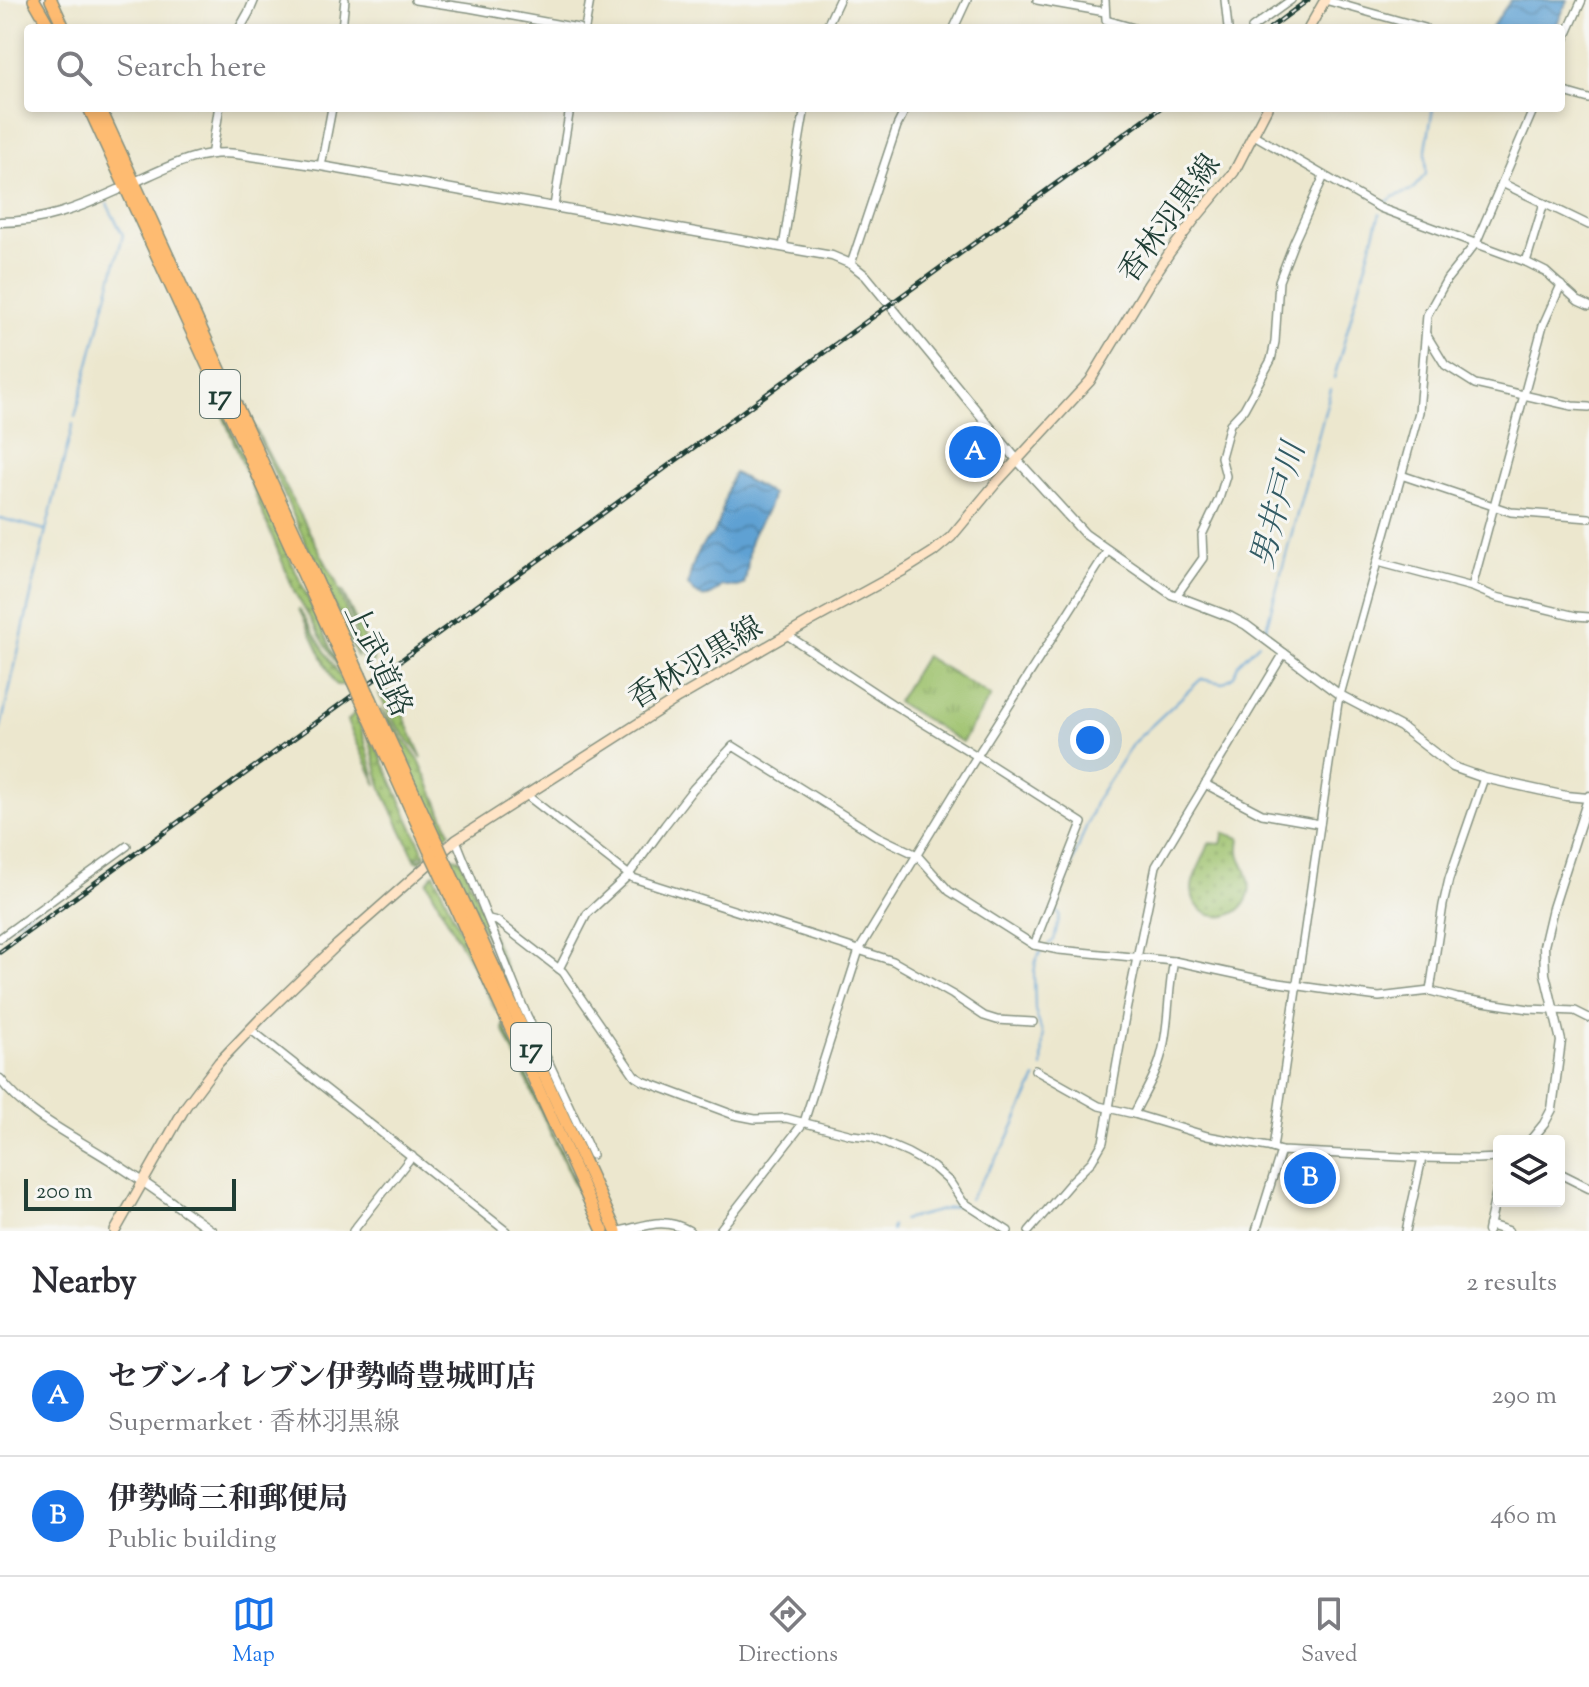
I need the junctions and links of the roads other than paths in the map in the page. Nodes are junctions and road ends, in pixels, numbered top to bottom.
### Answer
1 (34, 0) edge
2 (40, 0) edge
3 (52, 0) edge
4 (254, 0) edge
5 (345, 0) edge
6 (415, 0) edge
7 (590, 0) edge
8 (839, 0) edge
9 (1037, 0) edge
10 (1105, 0) edge
11 (1225, 0) edge
12 (1291, 0) edge
13 (1325, 0) edge
14 (1582, 0) edge
15 (965, 1) edge
16 (1065, 2) edge
17 (1105, 12) junction
18 (49, 24) edge
19 (49, 24) edge
20 (62, 24) edge
21 (242, 24) edge
22 (342, 24) edge
23 (556, 24) edge
24 (586, 24) edge
25 (828, 24) edge
26 (956, 24) edge
27 (1120, 24) edge
28 (1228, 24) edge
29 (1258, 24) edge
30 (1311, 24) edge
31 (1411, 24) edge
32 (1565, 38) edge
33 (1565, 92) edge
34 (1589, 99) edge
35 (91, 112) edge
36 (102, 112) edge
37 (218, 112) edge
38 (331, 112) edge
39 (569, 112) edge
40 (804, 112) edge
41 (904, 112) edge
42 (1265, 112) edge
43 (1532, 112) edge
44 (1254, 135) junction
45 (212, 153) junction
46 (321, 166) junction
47 (1324, 176) junction
48 (139, 180) dead end
49 (1502, 183) junction
50 (118, 190) dead end
51 (1544, 203) junction
52 (554, 206) junction
53 (0, 222) edge
54 (1589, 225) edge
55 (1476, 243) junction
56 (783, 247) junction
57 (1526, 262) junction
58 (851, 264) junction
59 (1561, 285) junction
60 (1589, 306) edge
61 (1425, 332) junction
62 (1524, 396) junction
63 (1589, 407) edge
64 (1018, 461) junction
65 (1401, 475) junction
66 (1493, 507) junction
67 (1589, 518) edge
68 (1108, 550) junction
69 (1378, 562) junction
70 (1472, 587) junction
71 (1176, 596) junction
72 (1589, 617) edge
73 (787, 635) junction
74 (1284, 653) junction
75 (356, 677) junction
76 (1340, 695) junction
77 (977, 756) junction
78 (1484, 778) junction
79 (1205, 784) junction
80 (525, 794) junction
81 (1589, 797) edge
82 (1320, 824) junction
83 (456, 840) junction
84 (127, 846) dead end
85 (917, 855) junction
86 (442, 866) junction
87 (628, 876) junction
88 (489, 919) junction
89 (0, 938) edge
90 (1034, 945) junction
91 (859, 950) junction
92 (1137, 957) junction
93 (1174, 961) junction
94 (559, 969) junction
95 (1296, 986) junction
96 (1430, 991) junction
97 (1554, 1009) junction
98 (1589, 1018) edge
99 (1033, 1022) dead end
100 (250, 1029) junction
101 (539, 1054) junction
102 (1035, 1070) dead end
103 (0, 1079) edge
104 (1108, 1108) junction
105 (1134, 1114) junction
106 (804, 1122) junction
107 (1534, 1135) edge
108 (577, 1136) junction
109 (1277, 1150) junction
110 (592, 1155) dead end
111 (412, 1156) junction
112 (1422, 1158) junction
113 (1493, 1158) edge
114 (1565, 1176) edge
115 (143, 1181) junction
116 (1589, 1188) edge
117 (1493, 1207) edge
118 (1488, 1228) edge
119 (115, 1231) edge
120 (212, 1231) edge
121 (353, 1231) edge
122 (506, 1231) edge
123 (603, 1231) edge
124 (616, 1231) edge
125 (622, 1231) edge
126 (689, 1231) edge
127 (719, 1231) edge
128 (1008, 1231) edge
129 (1029, 1231) edge
130 (1256, 1231) edge
131 (1406, 1231) edge
132 (1508, 1231) edge

1 - 18 highway
2 - 19 highway
3 - 20 highway
4 - 21 street
5 - 22 street
6 - 23 street
7 - 24 street
8 - 25 street
9 - 16 street
10 - 17 street
11 - 28 street
12 - 29 street
13 - 30 main road
13 - 31 street
14 - 32 street
15 - 26 street
16 - 17 street
17 - 27 street
33 - 34 street
35 - 75 highway, 上武道路 / 17
36 - 75 highway, 上武道路 / 17
37 - 45 street
38 - 46 street
39 - 52 street
40 - 56 street
41 - 58 street
42 - 44 main road, 香林羽黒線
43 - 49 street
44 - 47 street
44 - 64 main road, 香林羽黒線
45 - 46 street
45 - 48 street
46 - 52 street
47 - 55 street
47 - 71 street
49 - 51 street
49 - 55 street
50 - 53 street
51 - 54 street
51 - 57 street
52 - 56 street
55 - 57 street
55 - 61 street
56 - 58 street
57 - 59 street
58 - 64 street
59 - 60 street
59 - 62 street
61 - 62 street
61 - 65 street
62 - 63 street
62 - 66 street
64 - 68 street
64 - 73 main road, 香林羽黒線
65 - 66 street
65 - 69 street
66 - 67 street
66 - 70 street
68 - 71 street
68 - 77 street
69 - 70 street
69 - 76 street
70 - 72 street
71 - 74 street
73 - 77 street
73 - 80 main road, 香林羽黒線
74 - 76 street
74 - 79 street
75 - 86 highway, 上武道路 / 17, bridge
76 - 78 street
76 - 82 street
77 - 85 street
77 - 90 street
78 - 81 street
78 - 96 street
79 - 82 street
79 - 92 street
80 - 83 main road, 香林羽黒線
80 - 87 street
81 - 97 street
82 - 95 street
83 - 88 street
83 - 100 main road, 香林羽黒線
84 - 89 street
85 - 87 street
85 - 90 street
85 - 91 street
86 - 101 highway, 上武道路 / 17
86 - 123 highway, 上武道路 / 17
87 - 91 street
87 - 94 street
88 - 94 street
88 - 101 street
90 - 92 street
91 - 99 street
91 - 106 street
92 - 93 street
92 - 104 street
93 - 95 street
93 - 105 street
94 - 106 street
95 - 96 street
95 - 109 street
96 - 97 street
97 - 98 street
97 - 107 street
100 - 111 street
100 - 115 main road, 香林羽黒線
101 - 108 highway, 上武道路 / 17
102 - 104 street
103 - 115 street
104 - 105 street
104 - 129 street
105 - 109 street
106 - 127 street
106 - 128 street
108 - 110 street
108 - 124 highway, 上武道路 / 17
109 - 112 street
109 - 130 street
111 - 121 street
111 - 122 street
112 - 113 street
112 - 131 street
114 - 116 street
115 - 119 main road, 香林羽黒線
115 - 120 street
117 - 118 street
118 - 132 street
125 - 126 street

